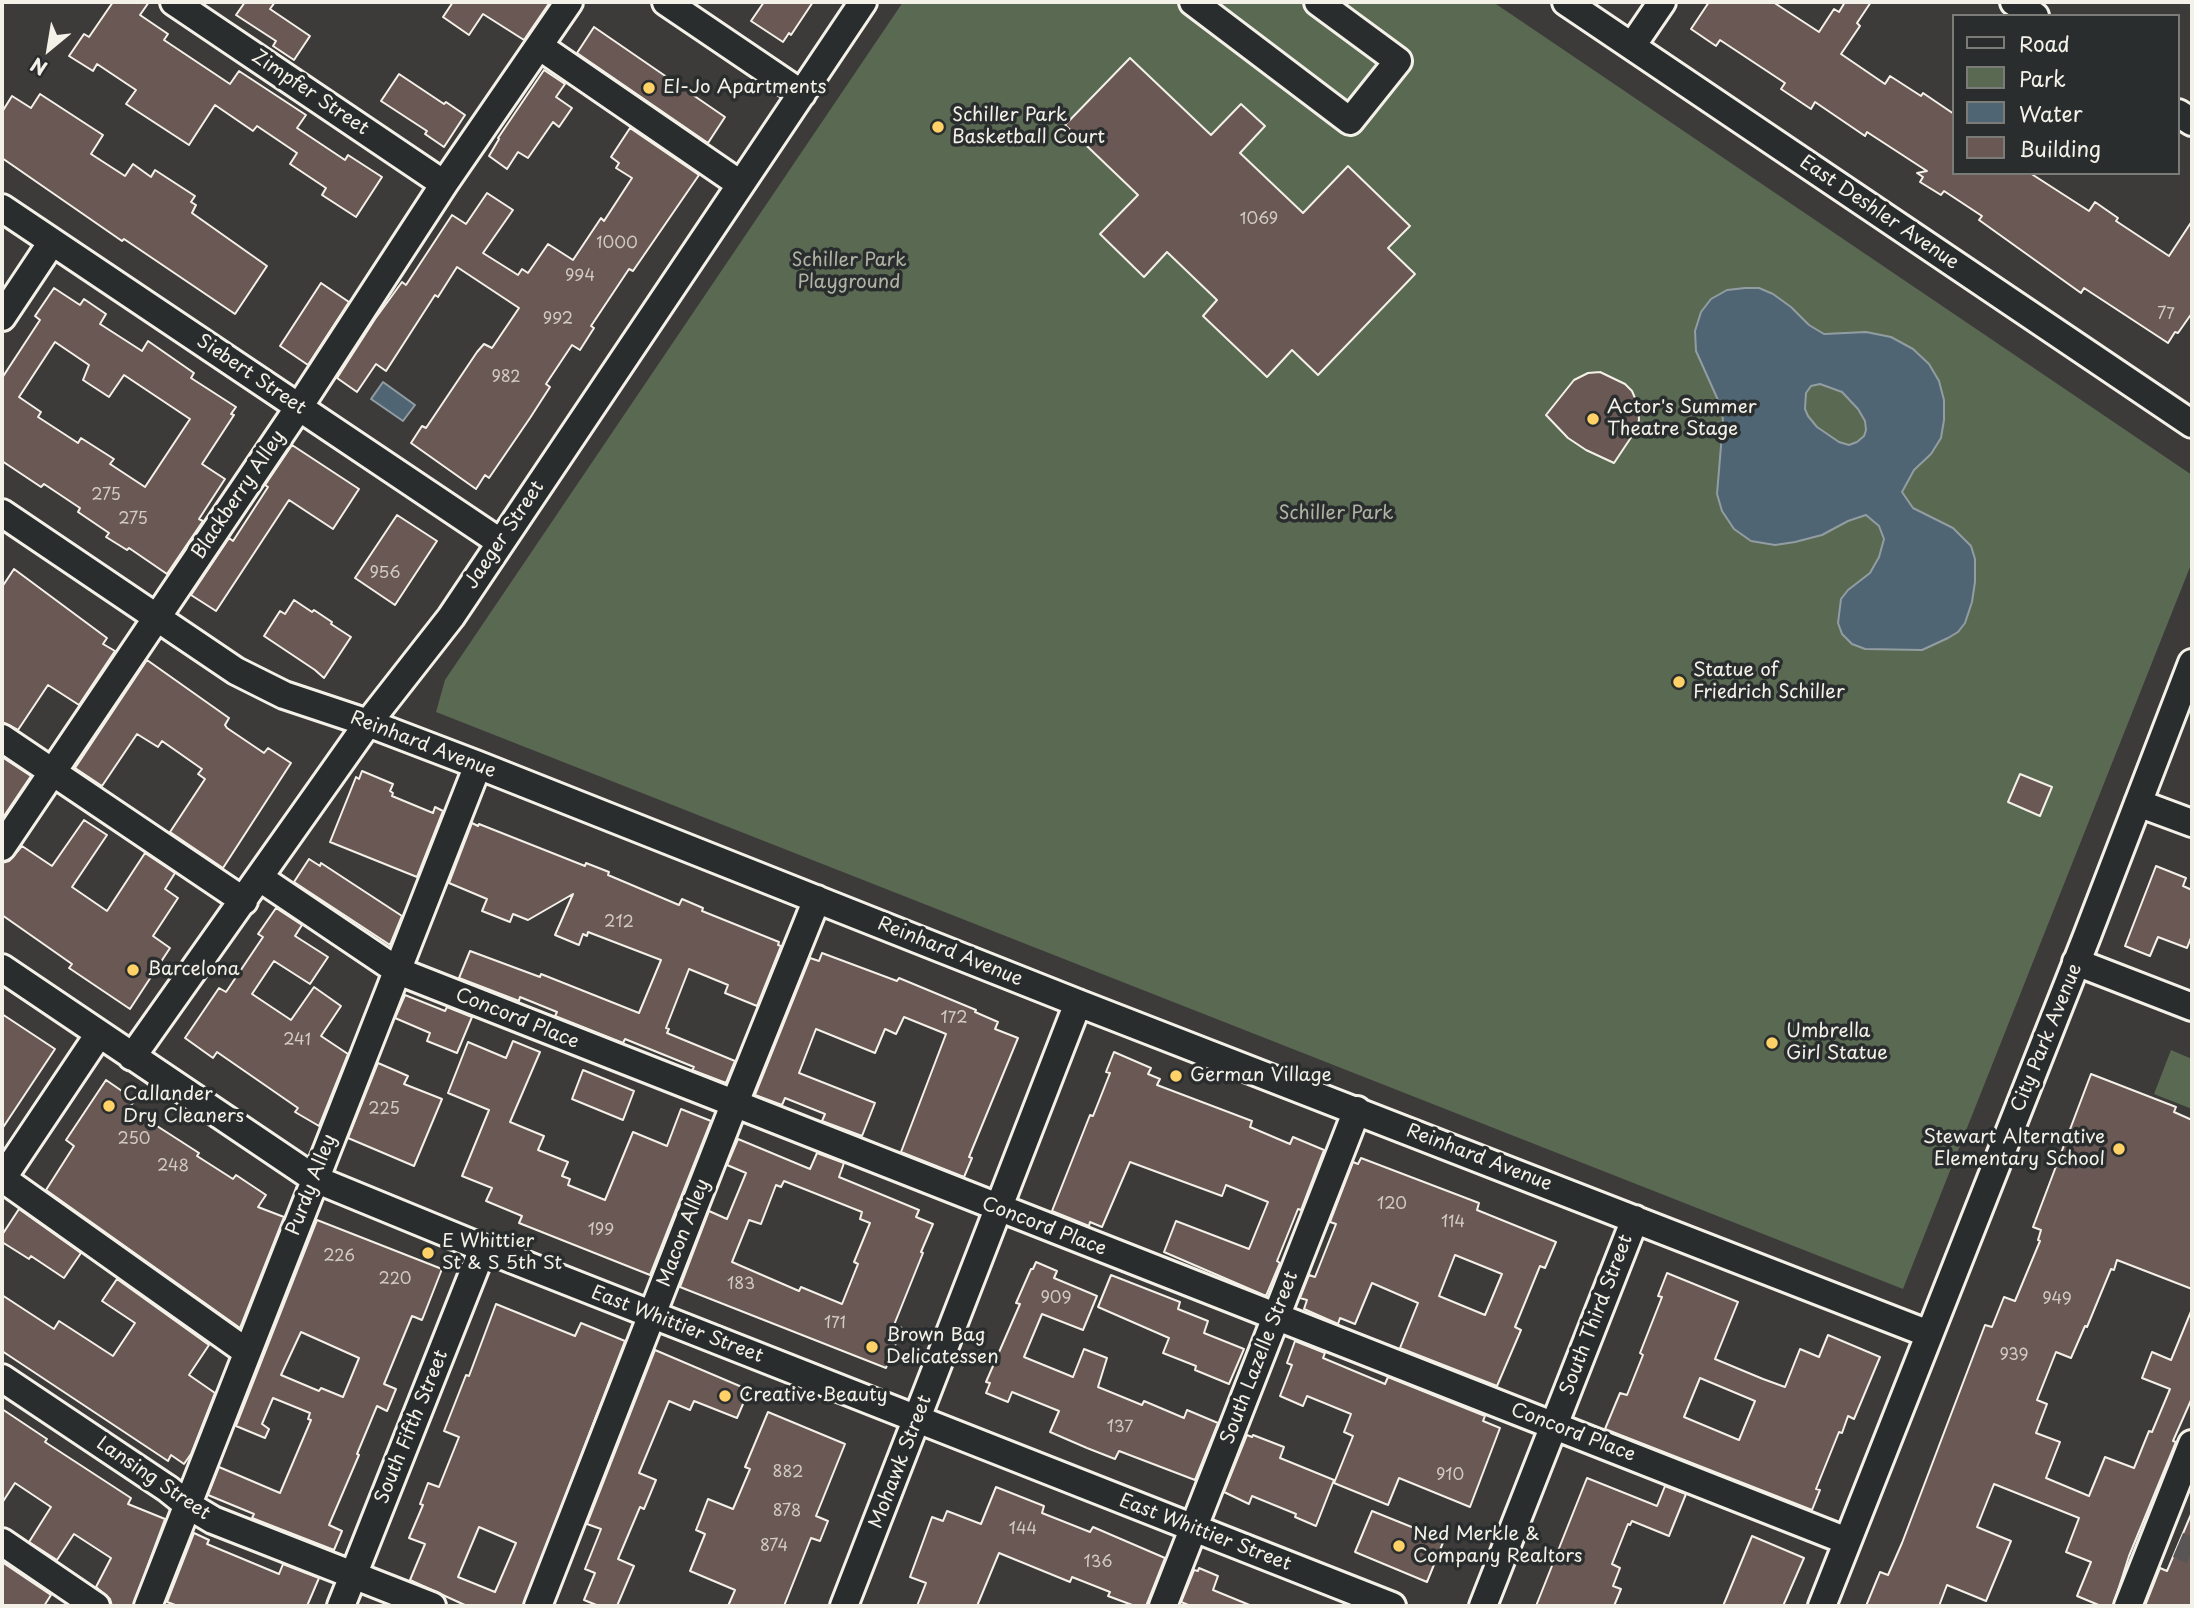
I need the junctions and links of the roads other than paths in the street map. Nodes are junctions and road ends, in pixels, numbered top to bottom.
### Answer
1 (174, 2) edge
2 (569, 2) edge
3 (666, 2) edge
4 (863, 2) edge
5 (1193, 2) edge
6 (1318, 2) edge
7 (1566, 2) edge
8 (1662, 2) edge
9 (2014, 2) edge
10 (2032, 14) edge
11 (539, 46) junction
12 (1632, 46) junction
13 (802, 94) junction
14 (444, 184) junction
15 (740, 184) junction
16 (2, 208) edge
17 (52, 242) junction
18 (2, 317) edge
19 (299, 407) junction
20 (2192, 424) edge
21 (2, 513) edge
22 (500, 542) junction
23 (157, 617) junction
24 (2192, 663) edge
25 (368, 723) junction
26 (2, 738) edge
27 (478, 765) junction
28 (52, 772) junction
29 (2138, 803) junction
30 (2192, 823) edge
31 (2, 847) edge
32 (260, 878) junction
33 (817, 900) junction
34 (244, 901) junction
35 (2076, 962) junction
36 (2, 968) edge
37 (398, 971) junction
38 (1078, 1003) junction
39 (2192, 1007) edge
40 (99, 1034) junction
41 (132, 1057) junction
42 (734, 1105) junction
43 (1357, 1110) junction
44 (2, 1179) edge
45 (315, 1179) junction
46 (999, 1209) junction
47 (1635, 1219) junction
48 (483, 1248) junction
49 (652, 1314) junction
50 (1276, 1318) junction
51 (1929, 1334) junction
52 (247, 1352) junction
53 (2, 1378) edge
54 (918, 1419) junction
55 (1554, 1426) junction
56 (2192, 1444) edge
57 (188, 1505) junction
58 (1194, 1528) junction
59 (1847, 1541) junction
60 (2, 1542) edge
61 (353, 1576) junction
62 (96, 1606) edge
63 (148, 1606) edge
64 (341, 1606) edge
65 (432, 1606) edge
66 (538, 1606) edge
67 (844, 1606) edge
68 (1163, 1606) edge
69 (1392, 1606) edge
70 (1483, 1606) edge
71 (1822, 1606) edge
72 (2128, 1606) edge

1 - 14 street, Zimpfer Street
2 - 11 street, Blackberry Alley
3 - 13 street
4 - 13 street, Jaeger Street
5 - 6 street
7 - 12 street, East Deshler Avenue
8 - 12 street
9 - 10 street
11 - 14 street, Blackberry Alley
11 - 15 street
12 - 20 street, East Deshler Avenue
13 - 15 street, Jaeger Street
14 - 19 street, Blackberry Alley
15 - 22 street, Jaeger Street
16 - 17 street, Siebert Street
17 - 18 street
17 - 19 street, Siebert Street
19 - 22 street, Siebert Street
19 - 23 street, Blackberry Alley
21 - 23 street, Reinhard Avenue
22 - 25 street, Jaeger Street
23 - 25 street, Reinhard Avenue
23 - 28 street, Blackberry Alley
24 - 29 street, City Park Avenue
25 - 27 street, Reinhard Avenue
25 - 32 street, Jaeger Street
26 - 28 street
27 - 33 street, Reinhard Avenue
27 - 37 street, Purdy Alley
28 - 31 street, Blackberry Alley
28 - 34 street
29 - 30 street
29 - 35 street, City Park Avenue
32 - 34 street, Jaeger Street
32 - 37 street, Concord Place
33 - 38 street, Reinhard Avenue
33 - 42 street, Macon Alley
34 - 41 street, Jaeger Street
35 - 39 street
35 - 51 street, City Park Avenue
36 - 40 street, East Whittier Street
37 - 42 street, Concord Place
37 - 45 street, Purdy Alley
38 - 43 street, Reinhard Avenue
38 - 46 street, Mohawk Street
40 - 41 street, East Whittier Street
40 - 44 street
41 - 45 street, East Whittier Street
42 - 46 street, Concord Place
42 - 49 street, Macon Alley
43 - 47 street, Reinhard Avenue
43 - 50 street, South Lazelle Street
44 - 52 street
45 - 48 street, East Whittier Street
45 - 52 street, Purdy Alley
46 - 50 street, Concord Place
46 - 54 street, Mohawk Street
47 - 51 street, Reinhard Avenue
47 - 55 street, South Third Street
48 - 49 street, East Whittier Street
48 - 61 street, South Fifth Street
49 - 54 street, East Whittier Street
49 - 66 street, Macon Alley
50 - 55 street, Concord Place
50 - 58 street, South Lazelle Street
51 - 59 street, City Park Avenue
52 - 57 street, Purdy Alley
53 - 57 street, Lansing Street
54 - 58 street, East Whittier Street
54 - 67 street, Mohawk Street
55 - 59 street, Concord Place
55 - 70 street, South Third Street
56 - 72 street
57 - 61 street, Lansing Street
57 - 63 street, Purdy Alley
58 - 68 street, South Lazelle Street
58 - 69 street, East Whittier Street
59 - 71 street, City Park Avenue
60 - 62 street
61 - 64 street, South Fifth Street
61 - 65 street, Lansing Street

